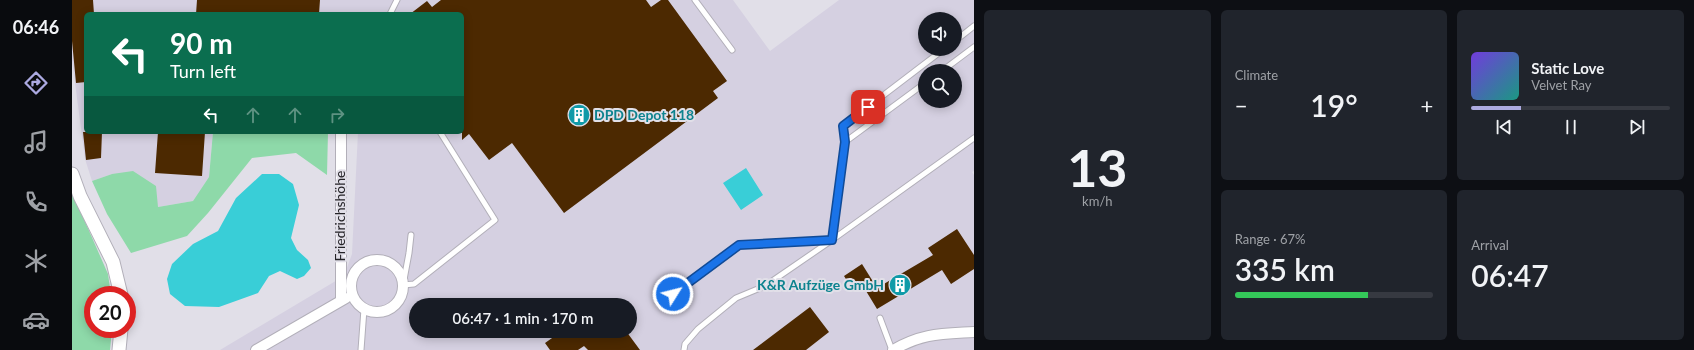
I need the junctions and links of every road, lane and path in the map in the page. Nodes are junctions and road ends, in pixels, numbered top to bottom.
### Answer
1 (397, 0) edge
2 (694, 0) edge
3 (391, 12) edge
4 (974, 26) edge
5 (962, 35) edge
6 (974, 47) edge
7 (732, 50) dead end
8 (935, 56) edge
9 (951, 64) edge
10 (918, 88) edge
11 (341, 134) edge
12 (441, 134) edge
13 (974, 138) edge
14 (845, 142) junction
15 (72, 174) edge
16 (411, 235) dead end
17 (832, 240) junction
18 (403, 285) junction
19 (118, 286) edge
20 (673, 294) dead end
21 (352, 295) junction
22 (341, 300) junction
23 (364, 309) junction
24 (880, 318) dead end
25 (974, 332) edge
26 (120, 338) edge
27 (119, 350) edge
28 (256, 350) edge
29 (361, 350) edge
30 (684, 350) edge
31 (892, 350) edge

1 - 3 lane
2 - 7 lane
4 - 5 lane
6 - 9 lane
8 - 14 lane
10 - 14 lane
11 - 22 street, Friedrichshöhe
12 - 18 lane
13 - 17 lane
14 - 17 lane
15 - 19 street
16 - 18 lane
17 - 20 lane
17 - 30 lane
18 - 21 street, Friedrichshöhe
18 - 23 street
21 - 22 street
21 - 23 street
22 - 28 street
23 - 29 lane
24 - 31 lane
25 - 31 street
26 - 27 street

